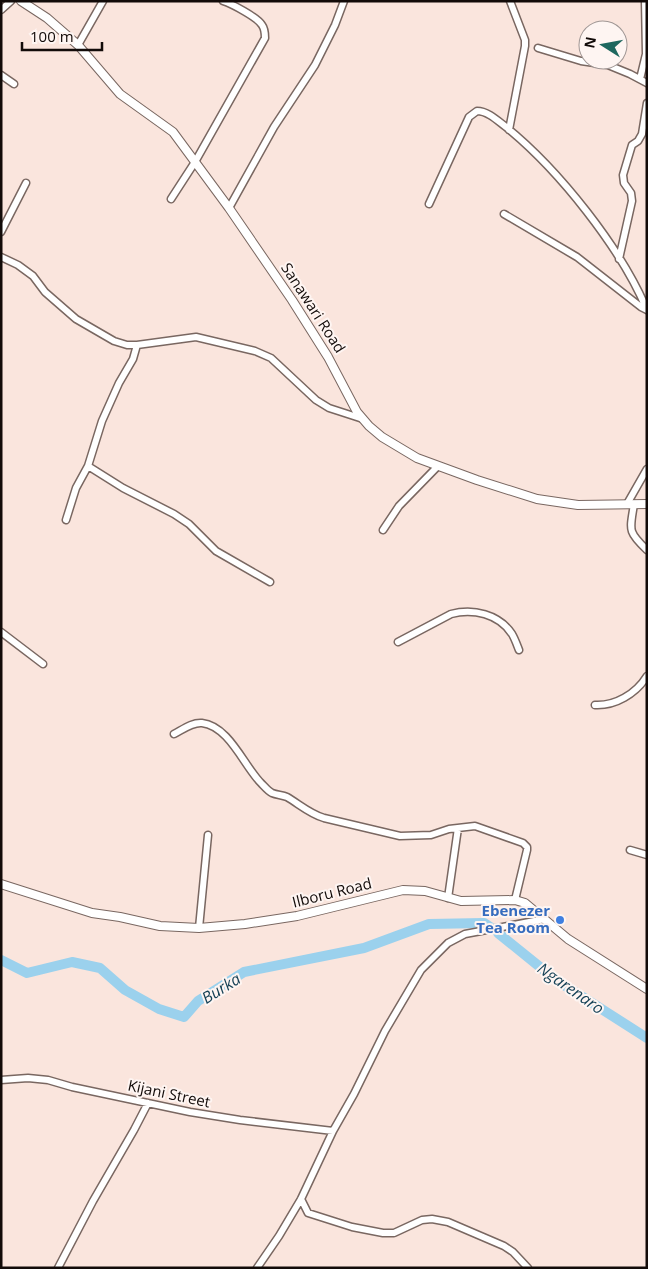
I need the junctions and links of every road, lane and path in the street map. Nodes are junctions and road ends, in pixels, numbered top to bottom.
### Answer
1 (11, 1) edge
2 (21, 1) edge
3 (104, 1) edge
4 (223, 1) edge
5 (344, 1) edge
6 (510, 1) edge
7 (645, 1) edge
8 (1, 10) edge
9 (78, 45) junction
10 (538, 48) dead end
11 (1, 75) edge
12 (640, 79) junction
13 (647, 83) edge
14 (14, 84) dead end
15 (647, 103) edge
16 (509, 130) junction
17 (195, 162) junction
18 (26, 183) dead end
19 (171, 199) dead end
20 (429, 204) dead end
21 (229, 208) junction
22 (504, 214) dead end
23 (1, 232) edge
24 (1, 257) edge
25 (619, 259) junction
26 (647, 310) edge
27 (137, 345) junction
28 (363, 420) junction
29 (88, 466) junction
30 (438, 466) junction
31 (647, 469) edge
32 (631, 504) junction
33 (647, 504) edge
34 (66, 520) dead end
35 (383, 530) dead end
36 (647, 550) edge
37 (270, 582) dead end
38 (1, 632) edge
39 (398, 642) dead end
40 (519, 650) dead end
41 (43, 664) dead end
42 (647, 676) edge
43 (594, 705) dead end
44 (174, 734) dead end
45 (458, 828) junction
46 (208, 835) dead end
47 (630, 850) dead end
48 (647, 855) edge
49 (1, 884) edge
50 (448, 898) junction
51 (515, 900) junction
52 (545, 919) junction
53 (200, 928) junction
54 (647, 989) edge
55 (1, 1080) edge
56 (148, 1103) junction
57 (333, 1131) junction
58 (301, 1199) junction
59 (58, 1268) edge
60 (257, 1268) edge
61 (528, 1268) edge

1 - 8 street
2 - 9 street, Sanawari Road
3 - 9 street
4 - 17 street
5 - 21 street
6 - 16 street
7 - 12 street
9 - 17 street, Sanawari Road
10 - 12 street
11 - 14 street
12 - 13 street
15 - 25 street
16 - 20 street
16 - 25 street
17 - 19 street
17 - 21 street, Sanawari Road
18 - 23 street
21 - 28 street, Sanawari Road
22 - 26 street
24 - 27 street
25 - 26 street
27 - 28 street
27 - 29 street
28 - 30 street, Sanawari Road
29 - 34 street
29 - 37 street
30 - 32 street, Sanawari Road
30 - 35 street
31 - 32 street
32 - 33 street, Sanawari Road
32 - 36 street
38 - 41 street
39 - 40 street
42 - 43 street
44 - 45 street
45 - 50 street
45 - 51 street
46 - 53 street
47 - 48 street
49 - 53 street, Ilboru Road
50 - 51 street, Ilboru Road
50 - 53 street, Ilboru Road
51 - 52 street
52 - 54 street
52 - 57 street
55 - 56 street, Kijani Street
56 - 57 street, Kijani Street
56 - 59 street
57 - 58 street
58 - 60 street
58 - 61 street

